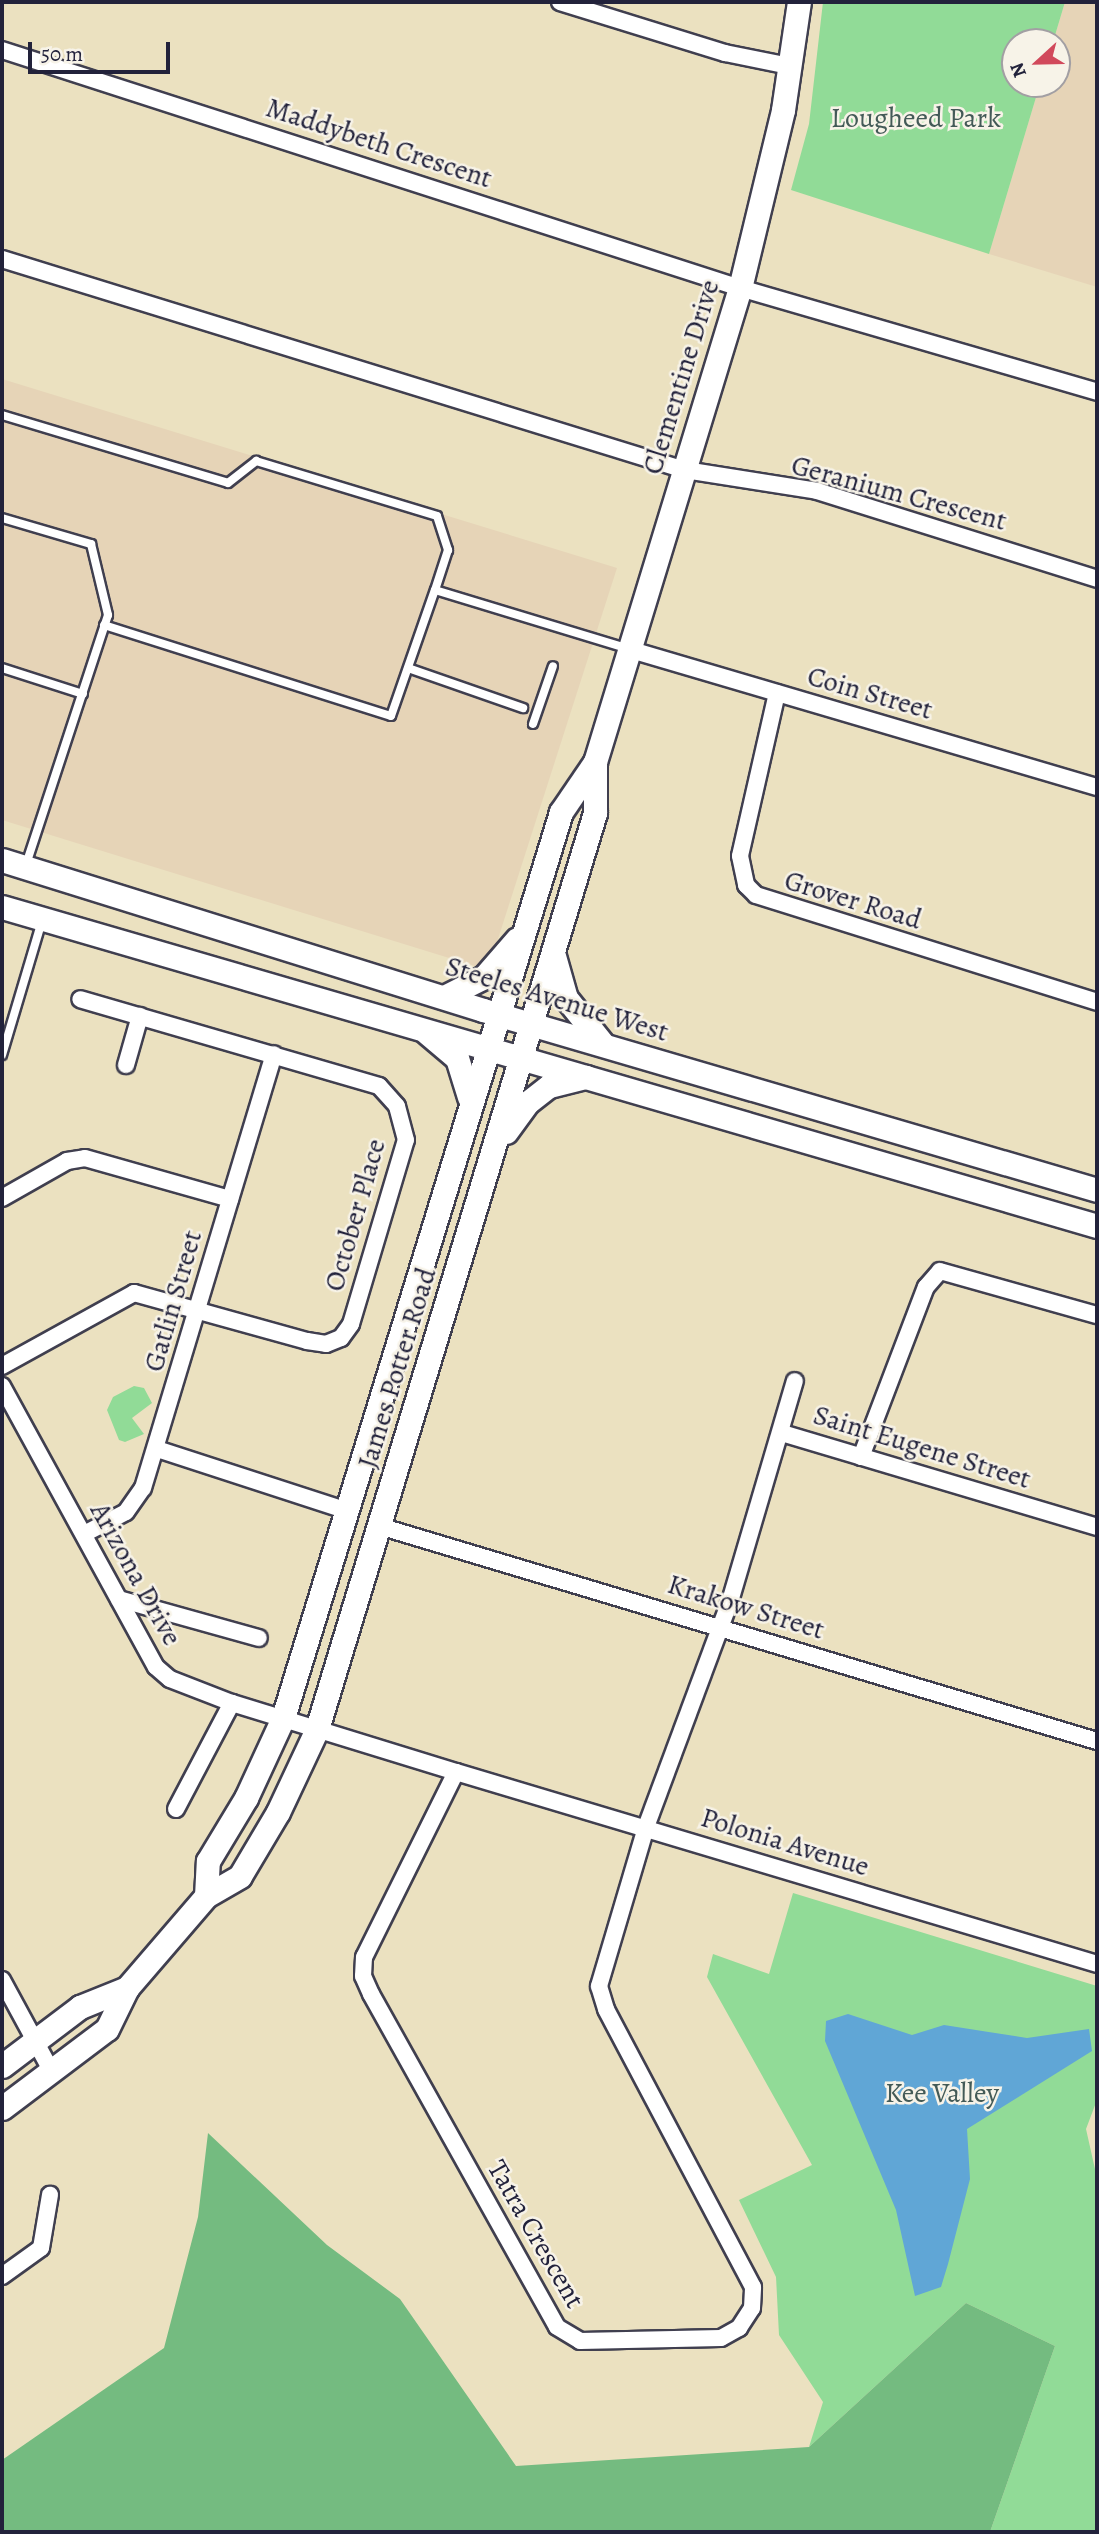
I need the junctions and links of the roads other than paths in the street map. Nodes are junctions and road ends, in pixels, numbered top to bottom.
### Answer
1 (561, 2) edge
2 (799, 2) edge
3 (2, 50) edge
4 (789, 66) junction
5 (2, 259) edge
6 (740, 288) junction
7 (1097, 392) edge
8 (2, 415) edge
9 (685, 470) junction
10 (2, 518) edge
11 (1097, 579) edge
12 (435, 590) junction
13 (104, 625) junction
14 (628, 649) junction
15 (553, 666) dead end
16 (2, 668) edge
17 (408, 668) junction
18 (776, 692) junction
19 (83, 694) junction
20 (523, 708) dead end
21 (533, 724) dead end
22 (595, 762) junction
23 (1097, 787) edge
24 (2, 860) edge
25 (25, 867) junction
26 (2, 907) edge
27 (43, 917) junction
28 (523, 931) junction
29 (554, 953) junction
30 (444, 996) junction
31 (80, 999) dead end
32 (1097, 1002) edge
33 (499, 1014) junction
34 (140, 1016) junction
35 (403, 1021) junction
36 (531, 1023) junction
37 (602, 1043) junction
38 (487, 1045) junction
39 (274, 1054) junction
40 (2, 1055) edge
41 (522, 1056) junction
42 (126, 1065) dead end
43 (602, 1079) junction
44 (466, 1121) junction
45 (497, 1143) junction
46 (1097, 1190) edge
47 (2, 1198) edge
48 (230, 1199) junction
49 (1097, 1226) edge
50 (198, 1308) junction
51 (1097, 1315) edge
52 (2, 1366) edge
53 (795, 1381) dead end
54 (2, 1386) edge
55 (782, 1433) junction
56 (157, 1449) junction
57 (861, 1457) junction
58 (348, 1511) junction
59 (379, 1525) junction
60 (1097, 1527) edge
61 (84, 1534) junction
62 (119, 1599) junction
63 (720, 1627) junction
64 (259, 1638) dead end
65 (232, 1703) junction
66 (284, 1718) junction
67 (317, 1729) junction
68 (1097, 1741) edge
69 (456, 1772) junction
70 (176, 1810) dead end
71 (646, 1827) junction
72 (206, 1896) junction
73 (1097, 1964) edge
74 (2, 1980) edge
75 (127, 1988) junction
76 (35, 2041) junction
77 (2, 2066) edge
78 (52, 2072) junction
79 (2, 2108) edge
80 (50, 2195) dead end
81 (2, 2276) edge

1 - 4 street
2 - 4 main road, Clementine Drive
3 - 6 street, Maddybeth Crescent
4 - 6 main road, Clementine Drive
5 - 9 street
6 - 7 street
6 - 9 main road, Clementine Drive
8 - 12 lane
9 - 11 street, Geranium Crescent
9 - 14 main road, Clementine Drive
10 - 13 lane
12 - 14 lane
12 - 17 lane
13 - 17 lane
13 - 19 lane
14 - 18 street, Coin Street
14 - 22 main road, Clementine Drive
15 - 21 lane
16 - 19 lane
17 - 20 lane
18 - 23 street, Coin Street
18 - 32 street, Grover Road
19 - 25 lane
22 - 28 main road, Clementine Drive
22 - 29 main road, Clementine Drive
24 - 25 main road, Steeles Avenue West
25 - 30 main road, Steeles Avenue West
26 - 27 main road
27 - 35 main road
27 - 40 lane
28 - 30 main road
28 - 33 main road, Clementine Drive
29 - 36 main road, Clementine Drive
29 - 37 main road
30 - 33 main road, Steeles Avenue West
31 - 34 street, October Place
33 - 36 main road, Steeles Avenue West
33 - 38 main road, James Potter Road
34 - 39 street, October Place
34 - 42 street
35 - 38 main road
35 - 44 main road
36 - 37 main road, Steeles Avenue West
36 - 41 main road, James Potter Road
37 - 46 main road, Steeles Avenue West
38 - 41 main road
38 - 44 main road, James Potter Road
39 - 48 street, Gatlin Street
39 - 50 street, October Place
41 - 43 main road
41 - 45 main road, James Potter Road
43 - 45 main road
43 - 49 main road
44 - 58 main road, James Potter Road
45 - 59 main road, James Potter Road
47 - 48 street
48 - 50 street, Gatlin Street
50 - 52 street, October Place
50 - 56 street, Gatlin Street
51 - 57 street
53 - 55 street, Saint Eugene Street
54 - 61 street, Arizona Drive
55 - 57 street, Saint Eugene Street
55 - 63 street, Tatra Crescent
56 - 58 street
56 - 61 street, Gatlin Street
57 - 60 street, Saint Eugene Street
58 - 66 main road, James Potter Road
59 - 63 street, Krakow Street
59 - 67 main road, James Potter Road
61 - 62 street, Arizona Drive
62 - 64 street
62 - 65 street, Arizona Drive
63 - 68 street, Krakow Street
63 - 71 street, Tatra Crescent
65 - 66 street, Arizona Drive
65 - 70 street
66 - 67 street
66 - 72 main road, James Potter Road
67 - 69 street
67 - 72 main road, James Potter Road
69 - 71 street, Polonia Avenue
69 - 71 street, Tatra Crescent
71 - 73 street, Polonia Avenue
72 - 75 main road, James Potter Road
74 - 76 street
75 - 76 main road, James Potter Road
75 - 78 main road, James Potter Road
76 - 77 main road, James Potter Road
76 - 78 street
78 - 79 main road, James Potter Road
80 - 81 street

